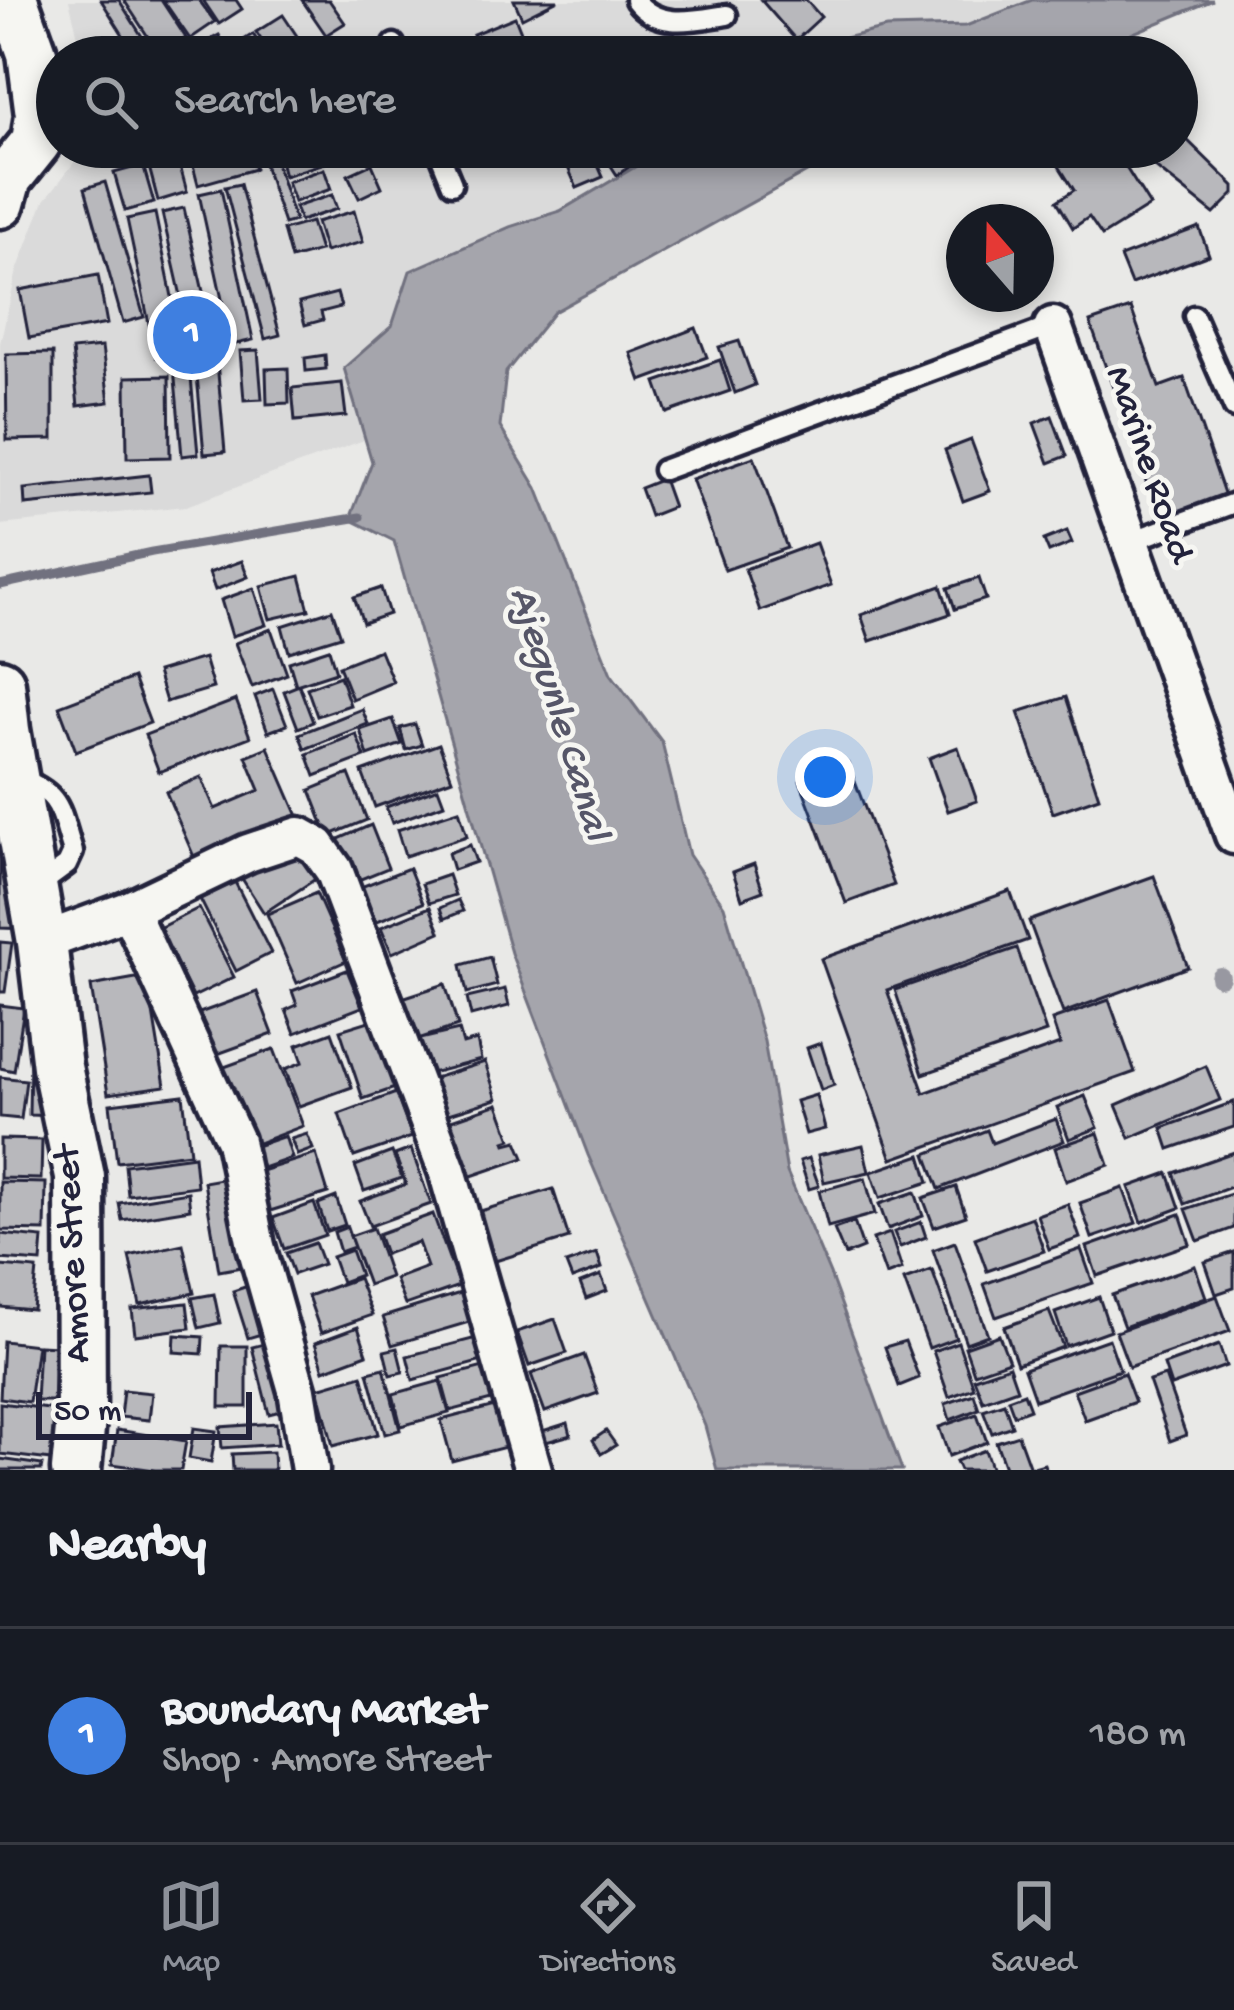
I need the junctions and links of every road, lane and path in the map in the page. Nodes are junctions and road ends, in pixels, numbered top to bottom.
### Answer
1 (13, 0) edge
2 (635, 0) edge
3 (727, 15) dead end
4 (36, 84) edge
5 (36, 142) edge
6 (446, 168) edge
7 (452, 184) dead end
8 (2, 187) edge
9 (1194, 316) dead end
10 (1053, 326) joint
11 (1234, 408) edge
12 (663, 470) dead end
13 (1234, 503) edge
14 (1129, 542) junction
15 (4, 731) edge
16 (1234, 835) edge
17 (129, 910) junction
18 (43, 942) junction
19 (76, 1470) edge
20 (310, 1470) edge
21 (533, 1470) edge

1 - 4 main road
2 - 3 lane
5 - 8 main road
6 - 7 lane
9 - 11 lane
10 - 12 lane
10 - 14 street, Marine Road
13 - 14 lane
14 - 16 street, Marine Road
15 - 18 main road, Amore Street
17 - 18 street
17 - 20 street
17 - 21 street
18 - 19 main road, Amore Street

